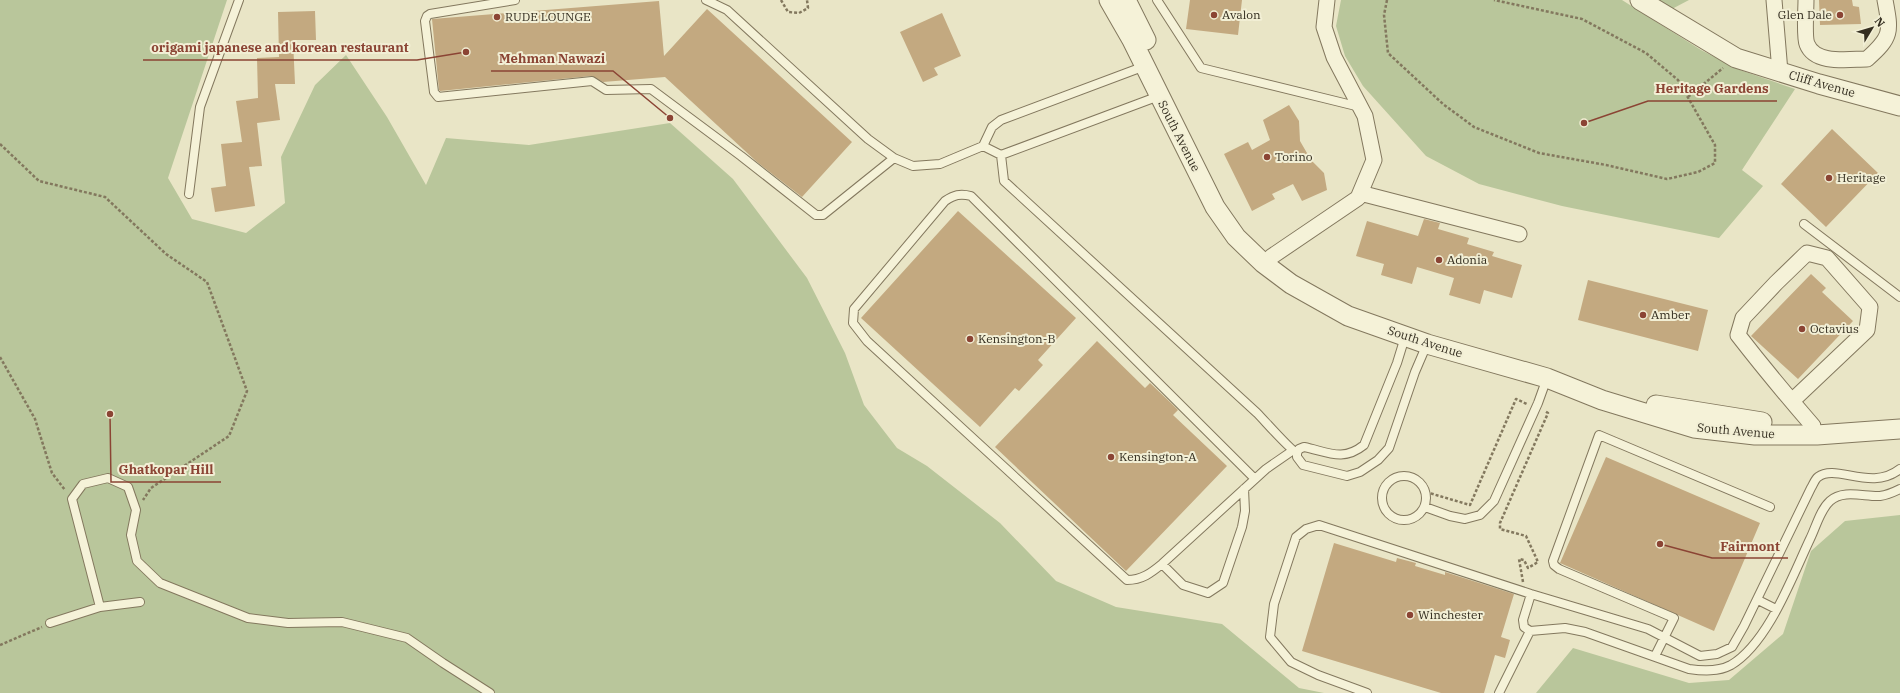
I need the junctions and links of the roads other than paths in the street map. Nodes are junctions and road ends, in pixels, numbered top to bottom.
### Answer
1 (239, 0) edge
2 (515, 0) edge
3 (706, 0) edge
4 (1110, 0) edge
5 (1126, 0) edge
6 (1157, 0) edge
7 (1327, 0) edge
8 (1640, 0) edge
9 (1774, 0) edge
10 (1806, 0) edge
11 (1885, 0) edge
12 (1145, 66) junction
13 (1780, 72) junction
14 (1159, 96) junction
15 (1900, 106) edge
16 (1360, 107) junction
17 (983, 146) junction
18 (1001, 154) junction
19 (894, 158) junction
20 (1360, 193) junction
21 (189, 194) dead end
22 (1804, 224) dead end
23 (1519, 234) dead end
24 (1271, 257) junction
25 (1900, 297) edge
26 (1405, 337) junction
27 (1427, 344) junction
28 (1547, 378) junction
29 (1792, 401) junction
30 (1900, 420) edge
31 (1813, 426) junction
32 (1900, 429) edge
33 (1295, 452) junction
34 (1900, 469) edge
35 (1255, 479) junction
36 (1244, 489) junction
37 (1900, 489) edge
38 (1425, 507) junction
39 (1770, 507) dead end
40 (1162, 564) junction
41 (1530, 594) junction
42 (1758, 600) junction
43 (140, 602) dead end
44 (100, 607) junction
45 (1776, 608) junction
46 (50, 623) road end
47 (1530, 631) junction
48 (1664, 638) junction
49 (1655, 656) junction
50 (490, 693) edge
51 (1366, 693) edge
52 (1499, 693) edge

1 - 21 lane
2 - 19 lane
3 - 19 lane
4 - 12 street, South Avenue
5 - 24 street
6 - 16 lane
7 - 16 street
8 - 13 street, Cliff Avenue
9 - 13 street
10 - 11 street
12 - 14 street, South Avenue
12 - 17 lane
13 - 15 street, Cliff Avenue
14 - 18 lane
14 - 26 street, South Avenue
16 - 20 street
17 - 18 lane
17 - 19 lane
18 - 33 lane
20 - 23 street
20 - 24 street
22 - 25 lane
24 - 31 street
26 - 27 street, South Avenue
26 - 33 lane
27 - 28 street, South Avenue
27 - 33 lane
28 - 32 street, South Avenue
28 - 38 lane
29 - 29 street
29 - 31 street
30 - 31 street
33 - 35 lane
34 - 42 lane
35 - 36 lane
35 - 40 lane
36 - 40 lane
36 - 40 lane
37 - 45 lane
38 - 38 lane
39 - 48 lane
41 - 47 lane
41 - 48 lane
41 - 51 lane
42 - 45 lane
42 - 48 lane
43 - 44 lane
44 - 46 lane
44 - 50 lane
45 - 49 lane
47 - 49 lane
47 - 52 lane
48 - 49 lane

